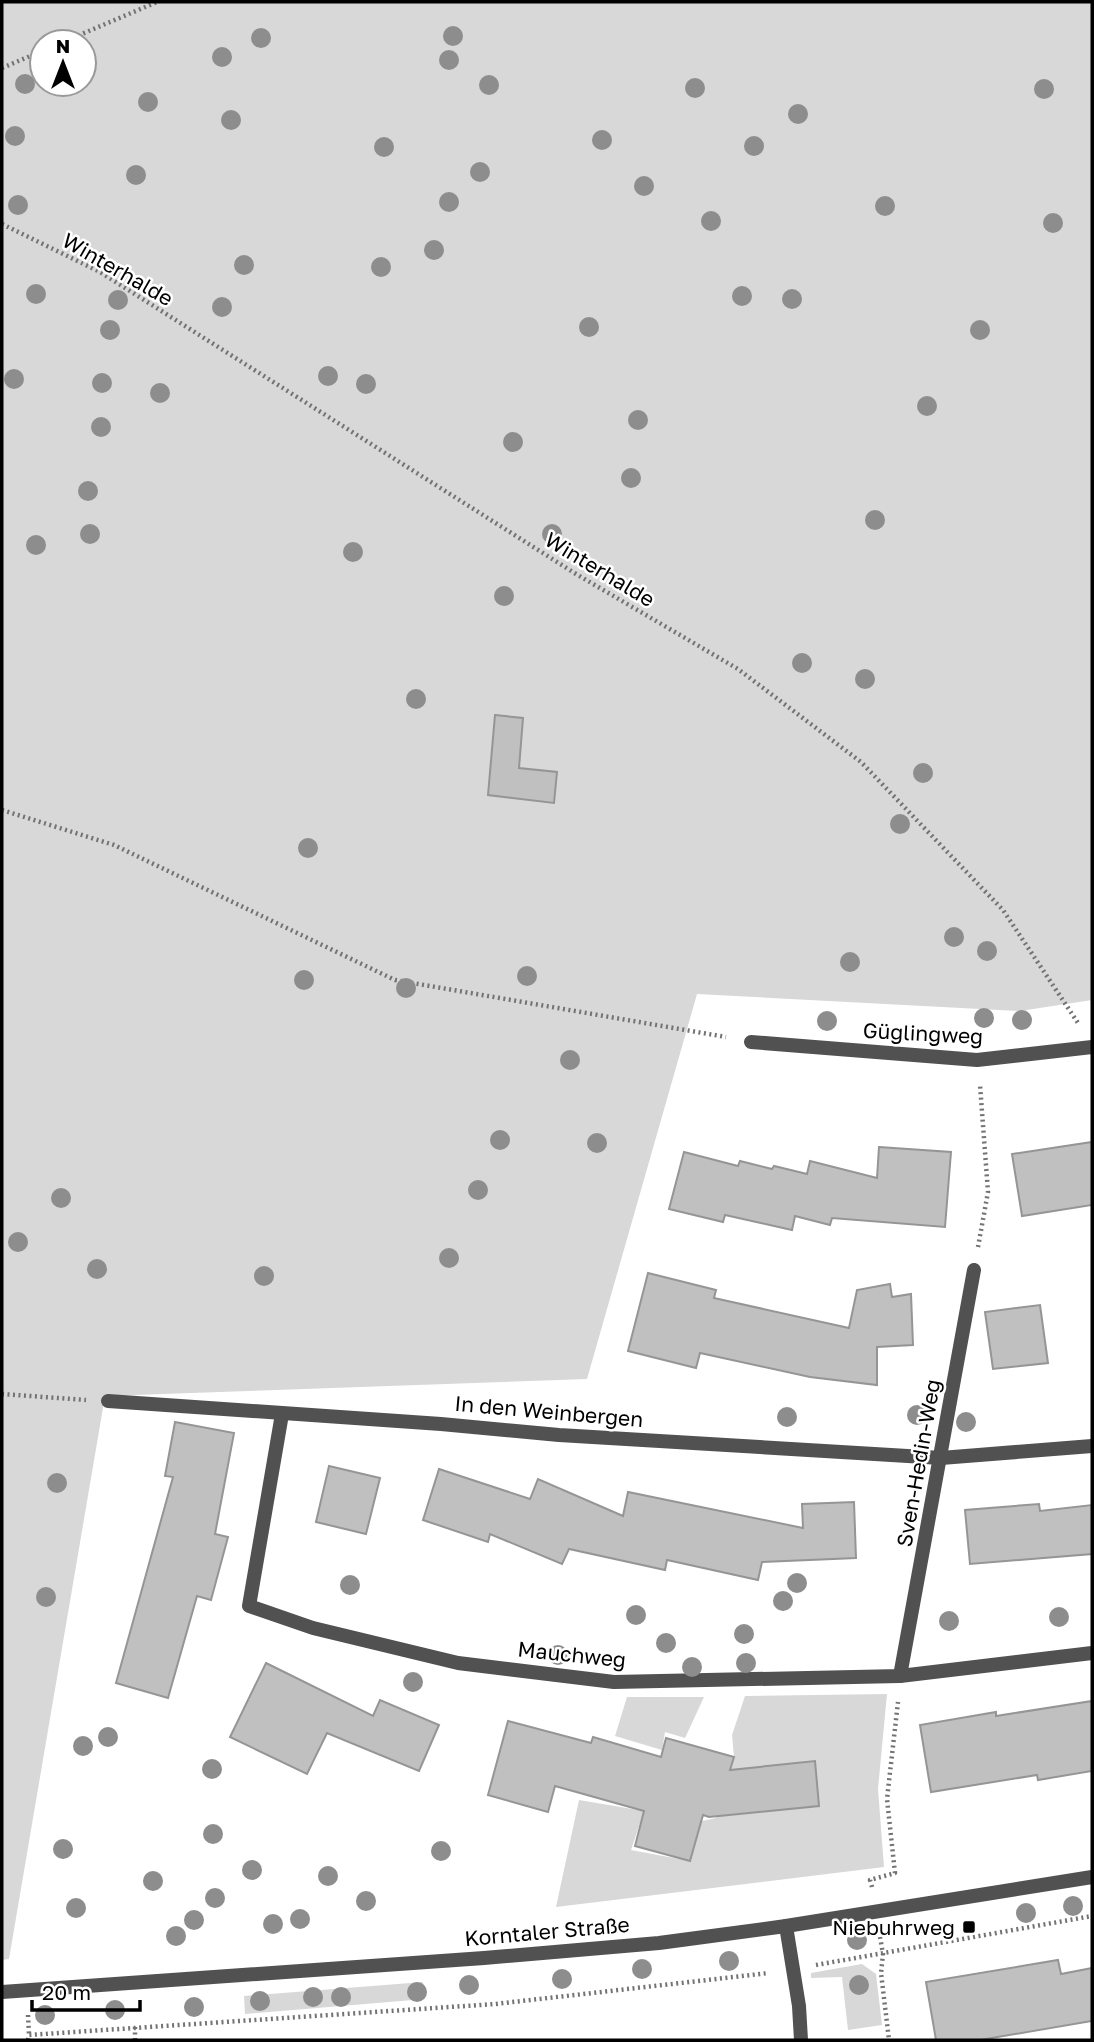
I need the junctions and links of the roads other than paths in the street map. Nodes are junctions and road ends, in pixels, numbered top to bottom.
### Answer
1 (751, 1042) road end
2 (1092, 1047) edge
3 (974, 1270) road end
4 (108, 1401) road end
5 (282, 1414) junction
6 (1092, 1446) edge
7 (941, 1458) junction
8 (1092, 1653) edge
9 (900, 1676) junction
10 (1092, 1877) edge
11 (786, 1926) junction
12 (2, 1992) edge
13 (801, 2040) edge

1 - 2 street, Güglingweg
3 - 7 street, Sven-Hedin-Weg
4 - 5 street, In den Weinbergen
5 - 7 street, In den Weinbergen
5 - 9 street, Mauchweg
6 - 7 street, In den Weinbergen
7 - 9 street, Sven-Hedin-Weg
8 - 9 street, Mauchweg
10 - 11 street, Korntaler Straße
11 - 12 street, Korntaler Straße
11 - 13 street

